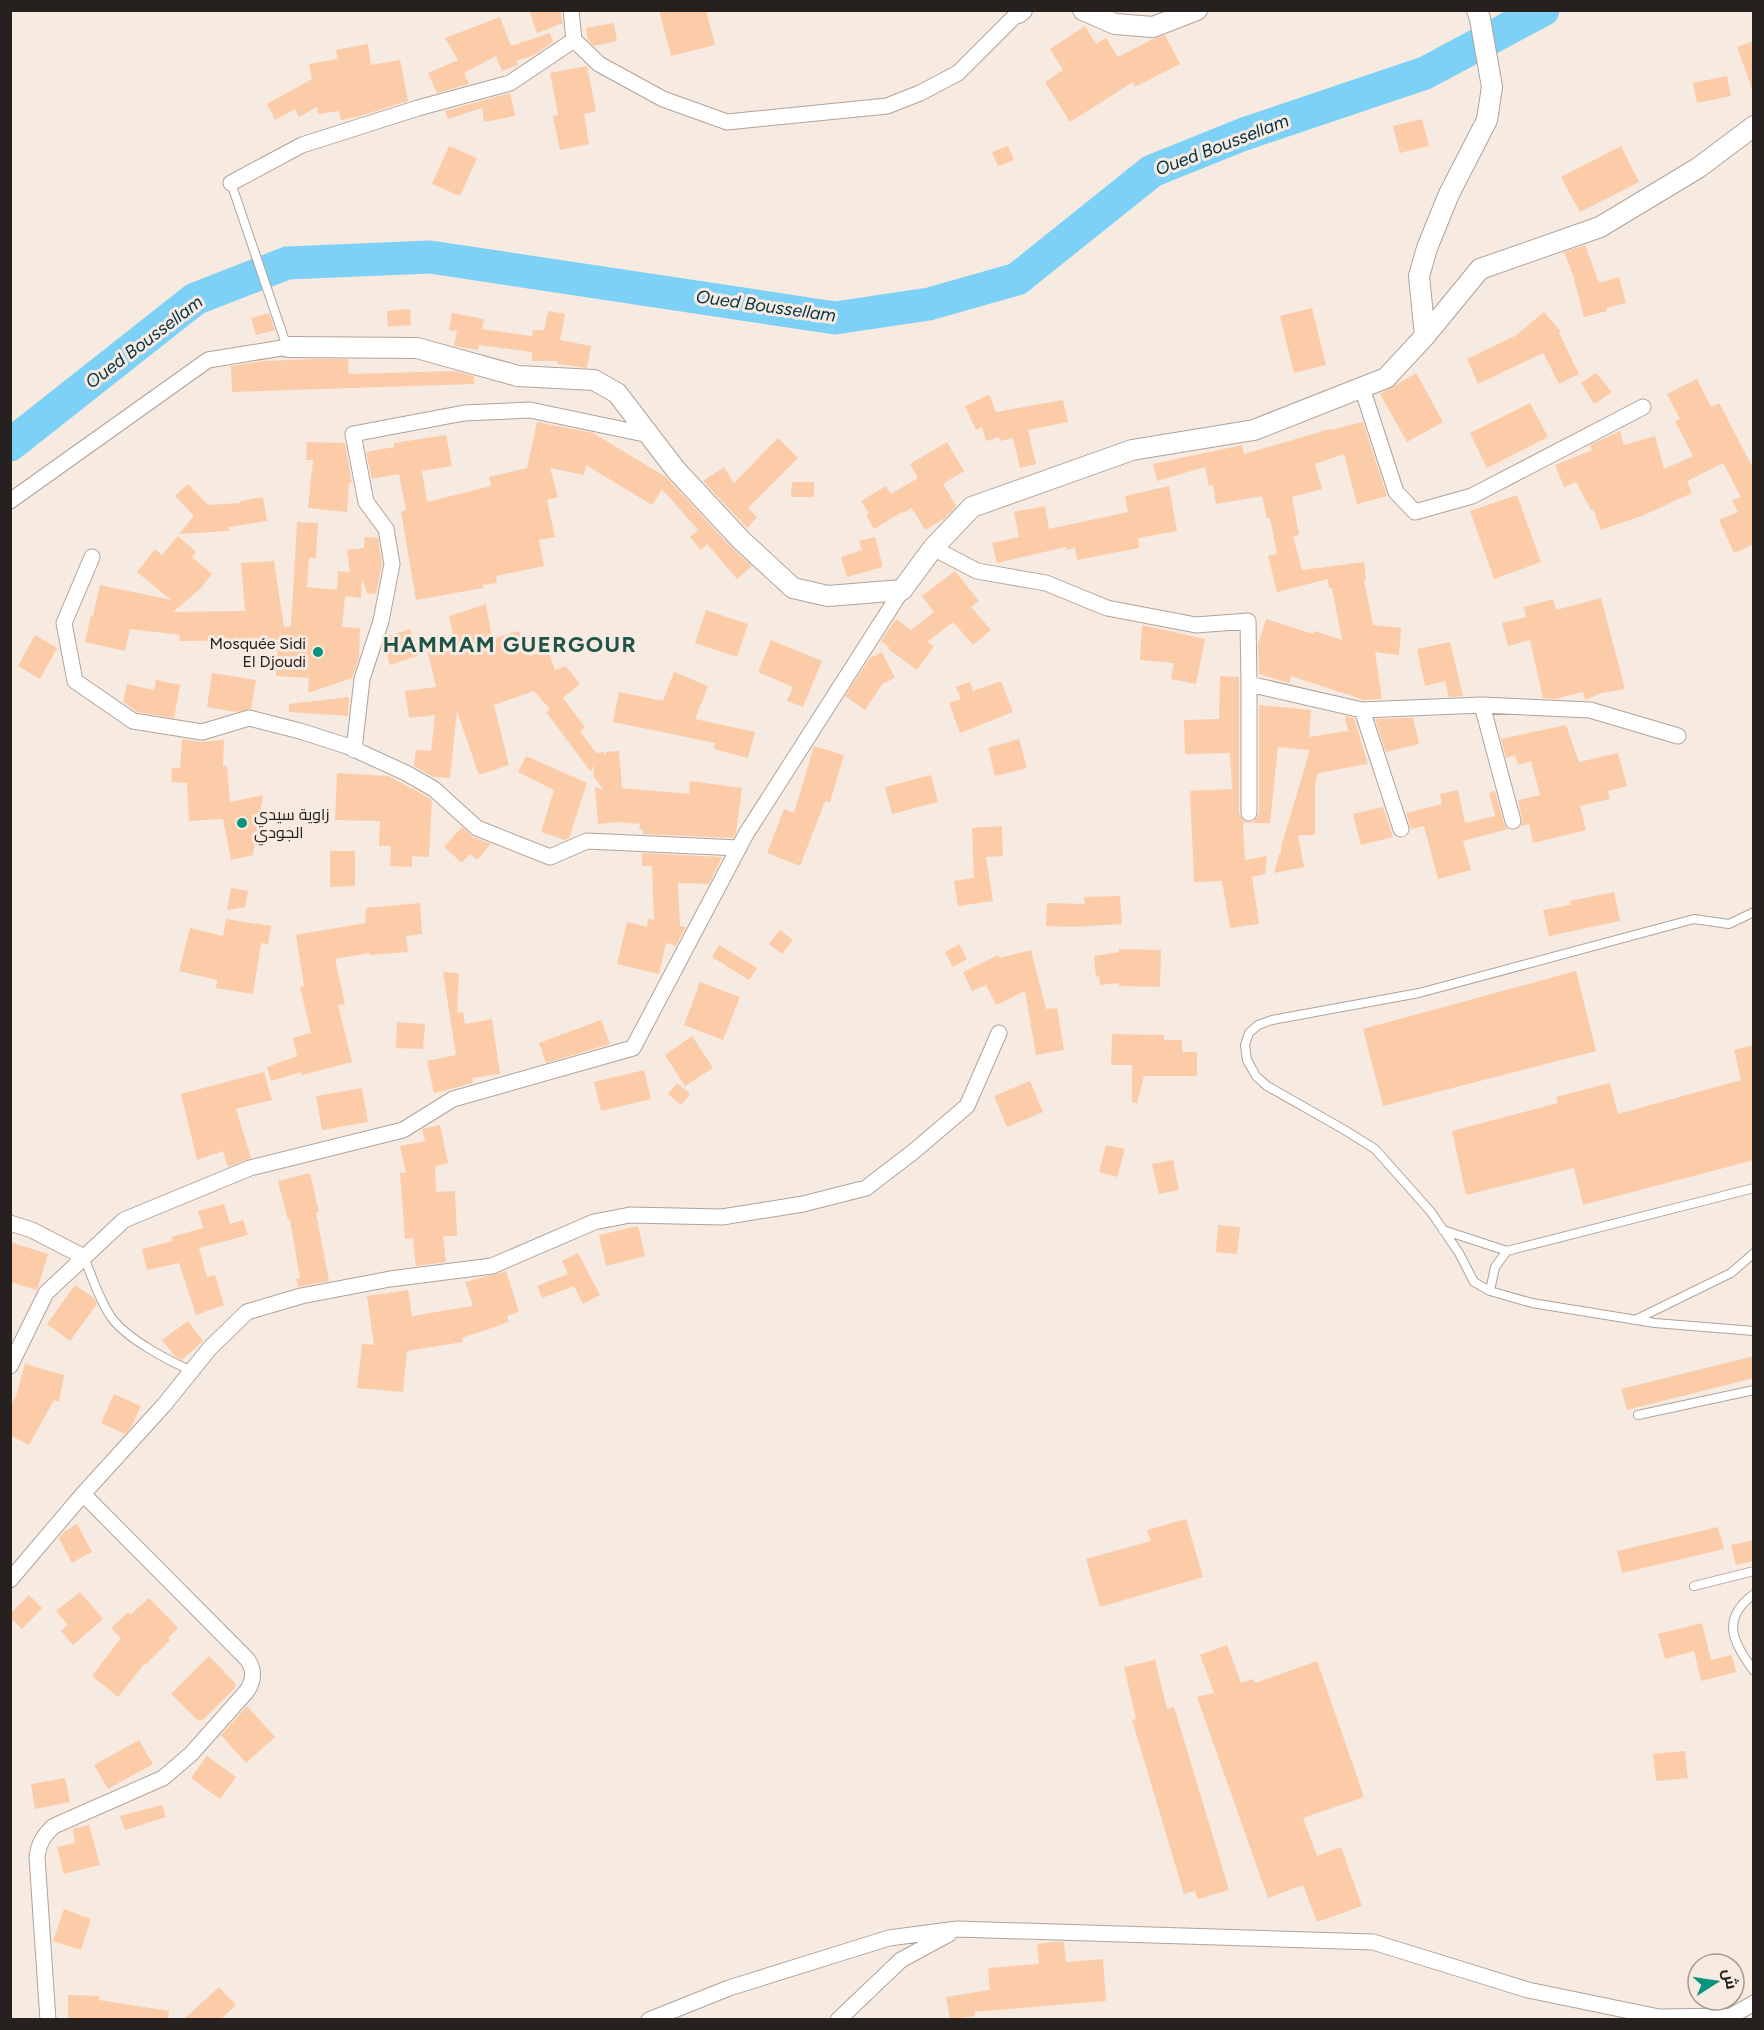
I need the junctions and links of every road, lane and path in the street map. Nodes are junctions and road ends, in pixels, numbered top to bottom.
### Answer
1 (571, 10) edge
2 (1083, 10) edge
3 (1197, 10) edge
4 (1020, 11) edge
5 (1478, 15) edge
6 (574, 40) junction
7 (1754, 126) edge
8 (231, 183) joint
9 (1425, 336) junction
10 (288, 347) junction
11 (1362, 388) junction
12 (1643, 407) dead end
13 (649, 435) junction
14 (10, 501) edge
15 (933, 548) junction
16 (92, 557) dead end
17 (903, 590) junction
18 (1249, 684) junction
19 (1482, 705) junction
20 (1362, 710) junction
21 (1678, 736) dead end
22 (354, 750) junction
23 (1249, 813) dead end
24 (1514, 821) dead end
25 (1401, 829) dead end
26 (739, 848) junction
27 (1754, 912) edge
28 (999, 1033) dead end
29 (1754, 1188) edge
30 (10, 1223) edge
31 (1443, 1230) junction
32 (1507, 1251) junction
33 (1754, 1253) edge
34 (84, 1257) junction
35 (1490, 1291) junction
36 (1634, 1320) junction
37 (1754, 1331) edge
38 (10, 1366) edge
39 (192, 1371) junction
40 (1754, 1390) edge
41 (1638, 1415) dead end
42 (83, 1494) junction
43 (1754, 1571) edge
44 (10, 1580) edge
45 (1694, 1586) dead end
46 (1754, 1594) edge
47 (1754, 1671) edge
48 (957, 1929) junction
49 (1754, 2003) edge
50 (48, 2019) edge
51 (649, 2019) edge
52 (838, 2019) edge

1 - 6 street
2 - 3 street
4 - 6 street
5 - 9 street
6 - 8 street
7 - 9 street
8 - 10 lane
9 - 11 street
10 - 13 street
10 - 14 street
11 - 12 street
11 - 15 street
13 - 17 street
13 - 22 street
15 - 17 street
15 - 18 street
16 - 22 street
17 - 26 street
18 - 20 street
18 - 23 street
19 - 20 street
19 - 21 street
19 - 24 street
20 - 25 street
22 - 26 street
26 - 34 street
27 - 31 lane
28 - 39 street
29 - 32 lane
30 - 34 street
31 - 32 lane
31 - 35 lane
32 - 35 lane
33 - 36 lane
34 - 38 street
34 - 39 lane
35 - 36 lane
36 - 37 lane
39 - 42 street
40 - 41 lane
42 - 44 street
42 - 50 street
43 - 45 lane
46 - 47 lane
48 - 49 street
48 - 51 street
48 - 52 street

